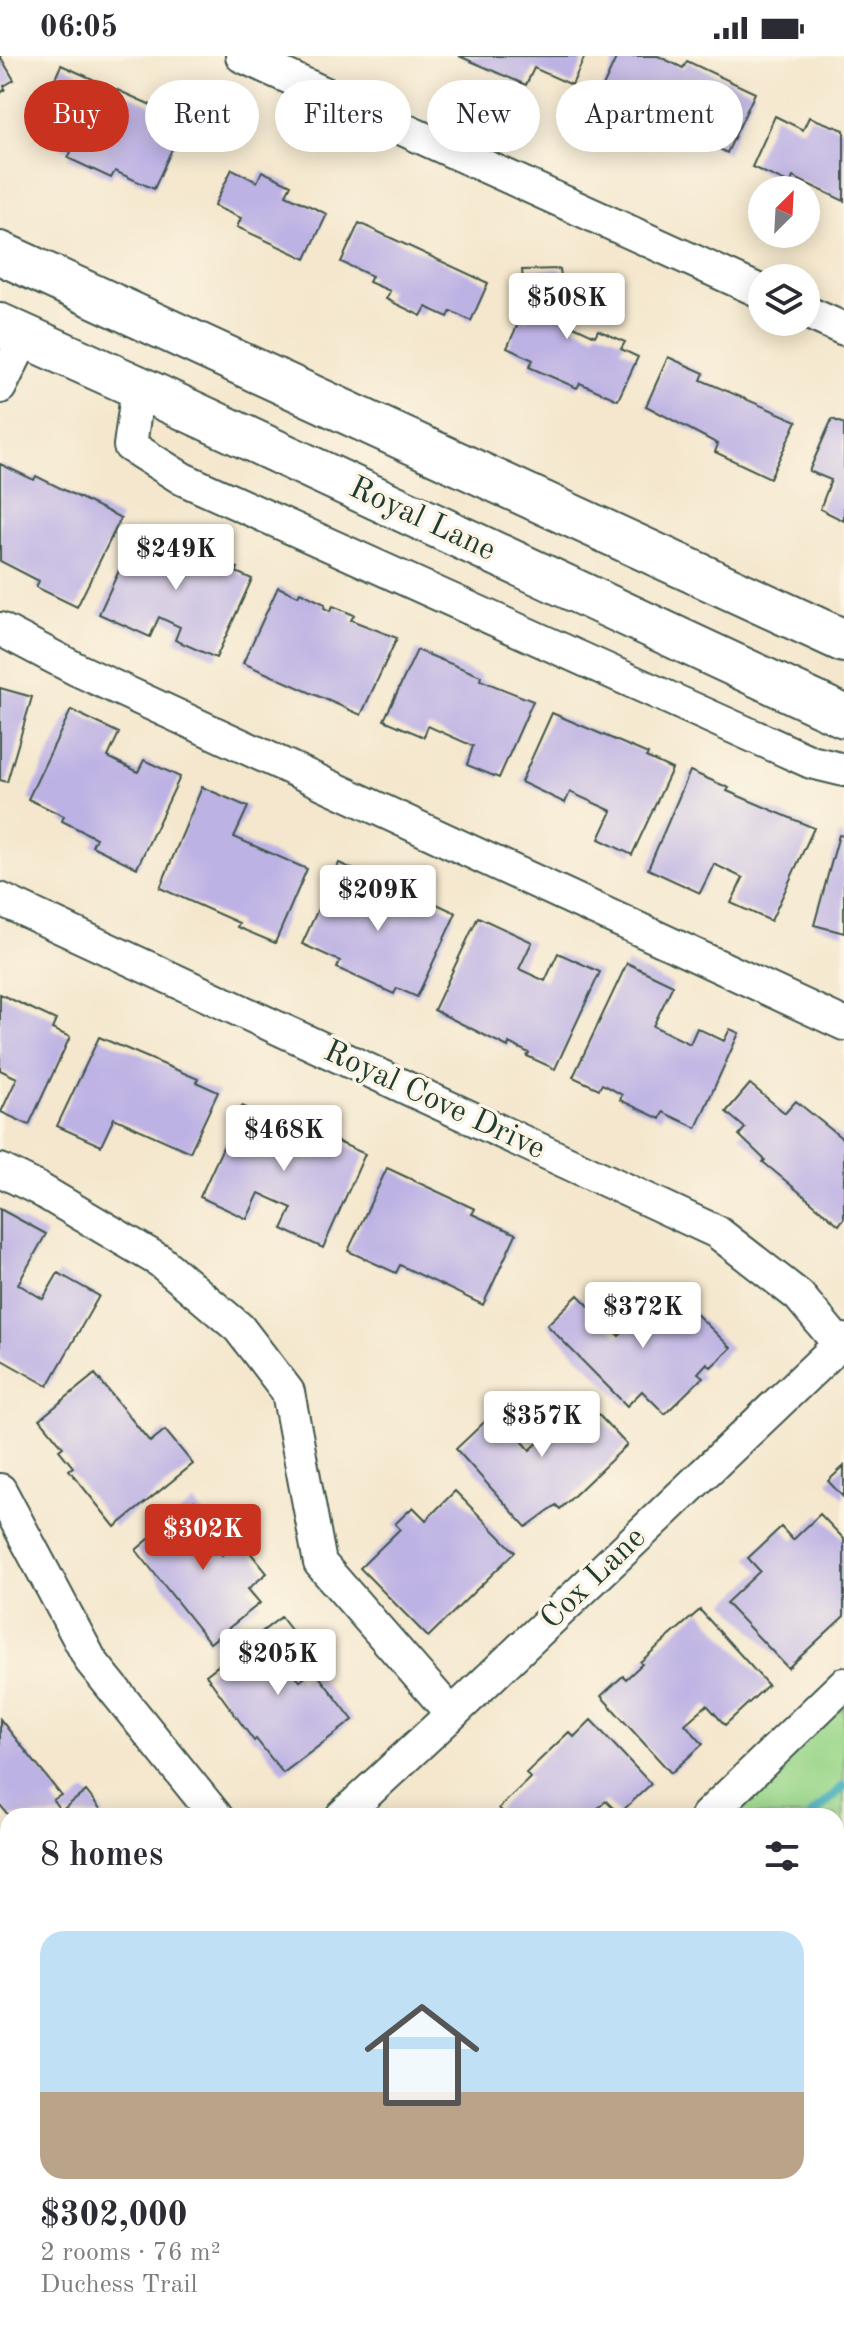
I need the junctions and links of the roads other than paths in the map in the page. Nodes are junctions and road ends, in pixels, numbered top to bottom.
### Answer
1 (242, 56) edge
2 (0, 253) edge
3 (748, 286) edge
4 (820, 318) edge
5 (166, 329) junction
6 (844, 329) edge
7 (13, 331) edge
8 (0, 387) edge
9 (138, 387) junction
10 (0, 629) edge
11 (844, 641) edge
12 (844, 716) edge
13 (844, 770) edge
14 (0, 899) edge
15 (844, 1024) edge
16 (0, 1170) edge
17 (842, 1342) edge
18 (0, 1490) edge
19 (844, 1684) edge
20 (452, 1714) junction
21 (210, 1808) edge
22 (351, 1808) edge
23 (715, 1808) edge

1 - 3 street
2 - 5 main road, Royal Lane
4 - 6 street
5 - 9 main road
5 - 11 main road, Royal Lane
7 - 8 street
7 - 9 main road, Royal Lane
9 - 12 main road, Royal Lane
9 - 13 street
10 - 15 street
14 - 17 street, Royal Cove Drive
16 - 20 street
17 - 20 street, Cox Lane
18 - 21 street
19 - 23 street
20 - 22 street, Cox Lane

